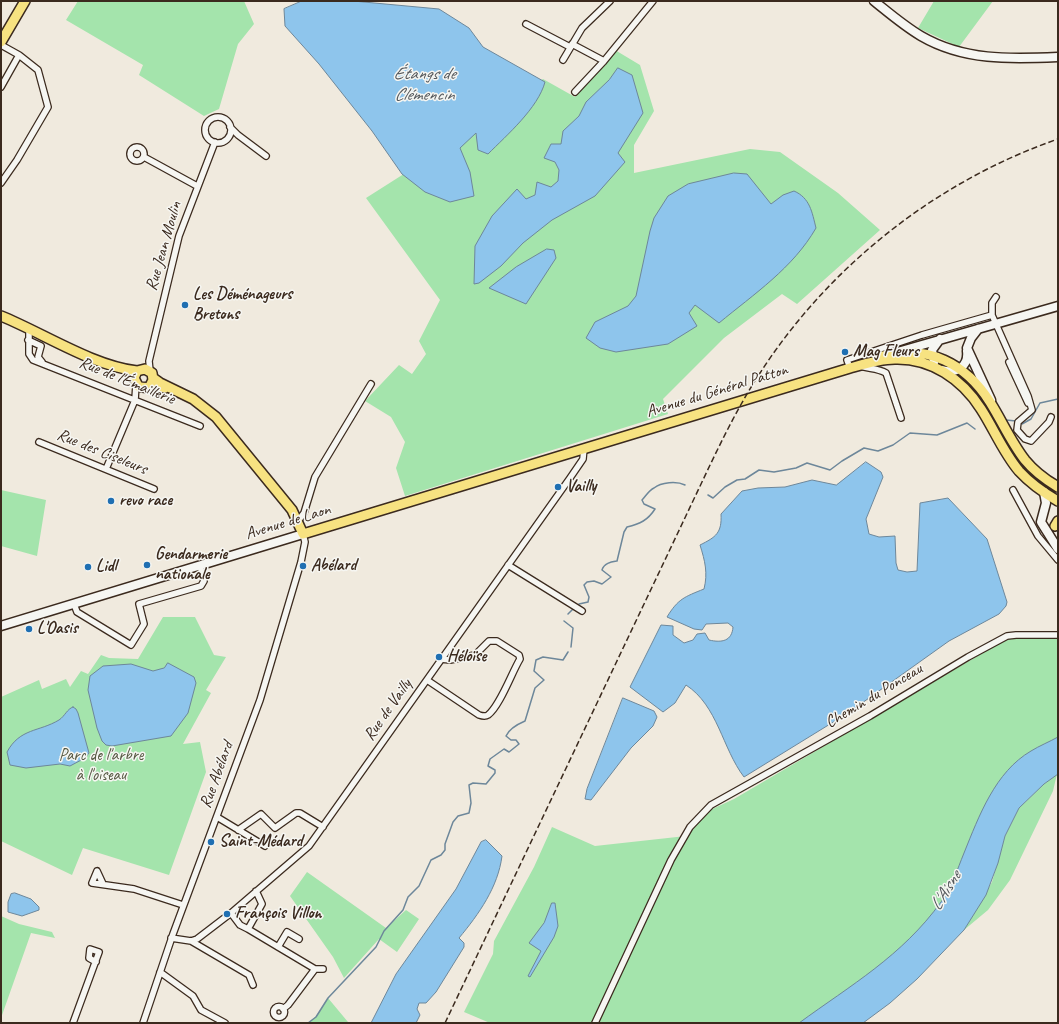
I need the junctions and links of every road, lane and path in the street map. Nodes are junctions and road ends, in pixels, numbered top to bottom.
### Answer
1 (25, 1) edge
2 (610, 1) edge
3 (653, 1) edge
4 (874, 1) edge
5 (526, 24) dead end
6 (1, 44) edge
7 (571, 46) junction
8 (19, 55) junction
9 (1058, 57) edge
10 (563, 60) dead end
11 (604, 62) junction
12 (1, 87) edge
13 (575, 92) dead end
14 (230, 127) junction
15 (238, 135) junction
16 (230, 136) junction
17 (215, 142) junction
18 (266, 156) dead end
19 (144, 157) dead end
20 (1, 184) edge
21 (197, 186) junction
22 (996, 297) dead end
23 (1058, 306) edge
24 (992, 315) junction
25 (1, 316) edge
26 (1, 321) edge
27 (996, 324) junction
28 (978, 329) junction
29 (30, 335) junction
30 (949, 336) junction
31 (940, 339) junction
32 (967, 349) junction
33 (900, 351) junction
34 (932, 356) junction
35 (42, 362) junction
36 (860, 366) junction
37 (850, 368) junction
38 (940, 369) junction
39 (960, 369) junction
40 (143, 378) junction
41 (371, 384) dead end
42 (136, 398) junction
43 (996, 412) junction
44 (1051, 417) dead end
45 (900, 418) dead end
46 (200, 426) dead end
47 (39, 442) dead end
48 (584, 448) junction
49 (106, 469) junction
50 (1058, 487) edge
51 (154, 489) dead end
52 (1013, 490) dead end
53 (1044, 492) junction
54 (1058, 501) edge
55 (298, 521) junction
56 (1056, 523) edge
57 (303, 534) junction
58 (1058, 545) edge
59 (1058, 549) edge
60 (1058, 560) edge
61 (508, 564) junction
62 (200, 565) junction
63 (74, 604) junction
64 (582, 611) dead end
65 (1, 626) edge
66 (1058, 635) edge
67 (441, 659) junction
68 (427, 680) junction
69 (217, 817) junction
70 (323, 827) junction
71 (238, 830) junction
72 (265, 846) dead end
73 (103, 884) dead end
74 (256, 892) junction
75 (183, 905) junction
76 (231, 913) junction
77 (248, 929) junction
78 (171, 938) junction
79 (299, 939) dead end
80 (191, 941) junction
81 (278, 947) junction
82 (96, 962) dead end
83 (315, 969) junction
84 (323, 969) dead end
85 (160, 972) junction
86 (253, 985) dead end
87 (283, 1009) dead end
88 (73, 1023) edge
89 (143, 1023) edge
90 (225, 1023) edge
91 (595, 1023) edge

1 - 6 main road
2 - 7 street
3 - 11 street
4 - 9 main road
5 - 7 street
6 - 8 street
7 - 10 street
7 - 11 street
8 - 12 street
8 - 20 street
11 - 13 street
14 - 15 street
14 - 16 street
14 - 17 street
15 - 16 street
15 - 18 street
16 - 17 street
17 - 21 street, Rue Jean Moulin
19 - 21 street
21 - 40 street, Rue Jean Moulin
22 - 24 street
23 - 27 main road
24 - 27 street
24 - 37 street
25 - 29 main road
26 - 29 main road
27 - 28 main road
27 - 44 street
28 - 30 main road
28 - 32 main road
29 - 35 street
29 - 35 street, Rue de l'Émaillerie
29 - 40 main road
30 - 31 main road
30 - 32 main road
31 - 33 main road
31 - 34 main road
32 - 39 main road
32 - 43 main road
33 - 34 main road
33 - 36 main road
34 - 38 main road
34 - 39 main road
35 - 42 street, Rue de l'Émaillerie
36 - 37 main road, Avenue du Général Patton
36 - 38 main road
36 - 45 street
37 - 48 main road, Avenue du Général Patton
38 - 39 main road
38 - 53 main road
39 - 43 main road
40 - 42 street, Rue Jean Moulin
40 - 42 street
40 - 55 main road
41 - 55 street
42 - 46 street, Rue de l'Émaillerie
42 - 49 street
43 - 50 main road
47 - 49 street, Rue des Ciseleurs
48 - 57 main road, Avenue de Laon
48 - 61 street, Rue de Vailly
49 - 51 street, Rue des Ciseleurs
52 - 60 street
53 - 54 main road
53 - 59 main road
55 - 57 main road
56 - 58 main road
57 - 62 main road, Avenue de Laon
57 - 69 street, Rue Abélard
61 - 64 street
61 - 67 street, Rue de Vailly
62 - 63 main road, Avenue de Laon
62 - 63 street
63 - 65 main road, Avenue de Laon
66 - 91 street, Chemin du Ponceau
67 - 68 street, Rue de Vailly
67 - 68 street
68 - 70 street, Rue de Vailly
69 - 71 street
69 - 75 street, Rue Abélard
70 - 71 street
70 - 74 street, Rue de Vailly
71 - 72 street
73 - 75 street
74 - 76 street, Rue de Vailly
74 - 77 street
75 - 78 street, Rue Abélard
76 - 77 street
76 - 80 street, Rue de Vailly
77 - 81 street
78 - 80 street
78 - 85 street, Rue Abélard
79 - 81 street
80 - 86 street
81 - 83 street
82 - 88 street
83 - 84 street
83 - 87 street
85 - 89 street, Rue Abélard
85 - 90 street

